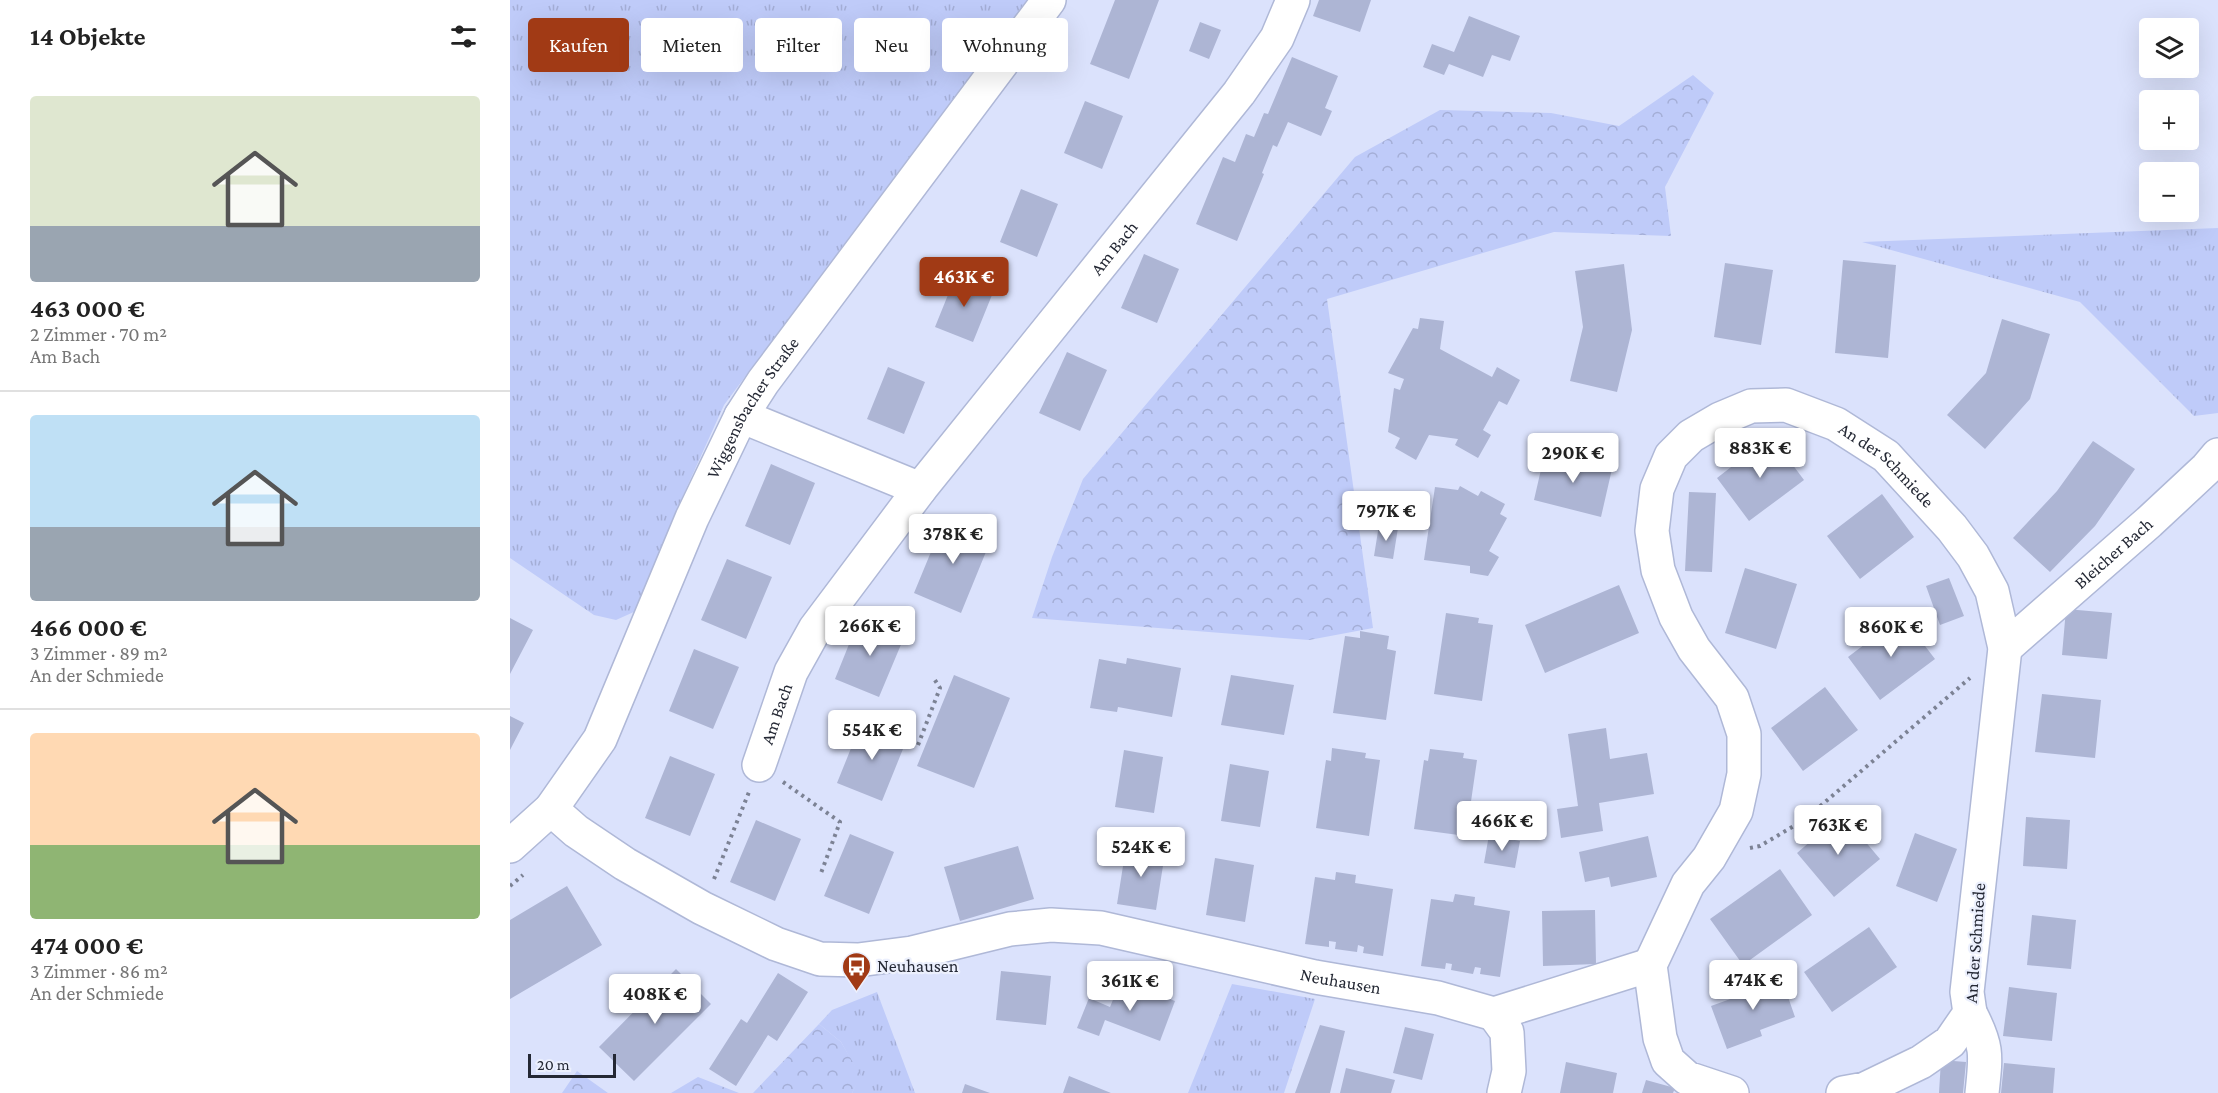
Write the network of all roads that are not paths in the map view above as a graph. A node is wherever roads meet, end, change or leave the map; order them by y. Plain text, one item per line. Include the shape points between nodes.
1 (1049, 0) edge
2 (1293, 0) edge
3 (741, 416) junction
4 (2218, 455) edge
5 (920, 489) junction
6 (2005, 648) junction
7 (759, 765) road end
8 (551, 809) junction
9 (510, 846) edge
10 (1650, 965) junction
11 (1970, 1013) junction
12 (1494, 1014) junction
13 (1504, 1093) edge
14 (1732, 1093) edge
15 (1843, 1093) edge
16 (1982, 1093) edge

1 - 3 street, Wiggensbacher Straße
2 - 5 street, Am Bach via 1277,38 1239,93
3 - 5 street
3 - 8 street, Wiggensbacher Straße via 692,518 600,739
4 - 6 street, Bleicher Bach via 2149,522
5 - 7 street, Am Bach via 815,629 791,672
6 - 10 street, An der Schmiede via 1992,591 1973,556 1886,456 1836,424 1786,405 1751,405 1691,436 1671,456 1658,489 1652,531 1658,570 1676,617 1731,698 1744,734 1744,774 1736,811 1709,858 1688,884
6 - 11 street, An der Schmiede via 1967,992
8 - 9 street, Wiggensbacher Straße
8 - 12 street, Neuhausen via 625,864 702,908 776,944 820,959 858,960 912,953 1010,929 1051,925 1101,928 1315,977 1438,998
10 - 12 street
10 - 14 street via 1659,1038 1668,1061 1687,1078
11 - 15 street, An der Schmiede via 1950,1042 1922,1062 1865,1089
11 - 16 street, An der Schmiede via 1986,1054
12 - 13 street via 1507,1032 1509,1071

